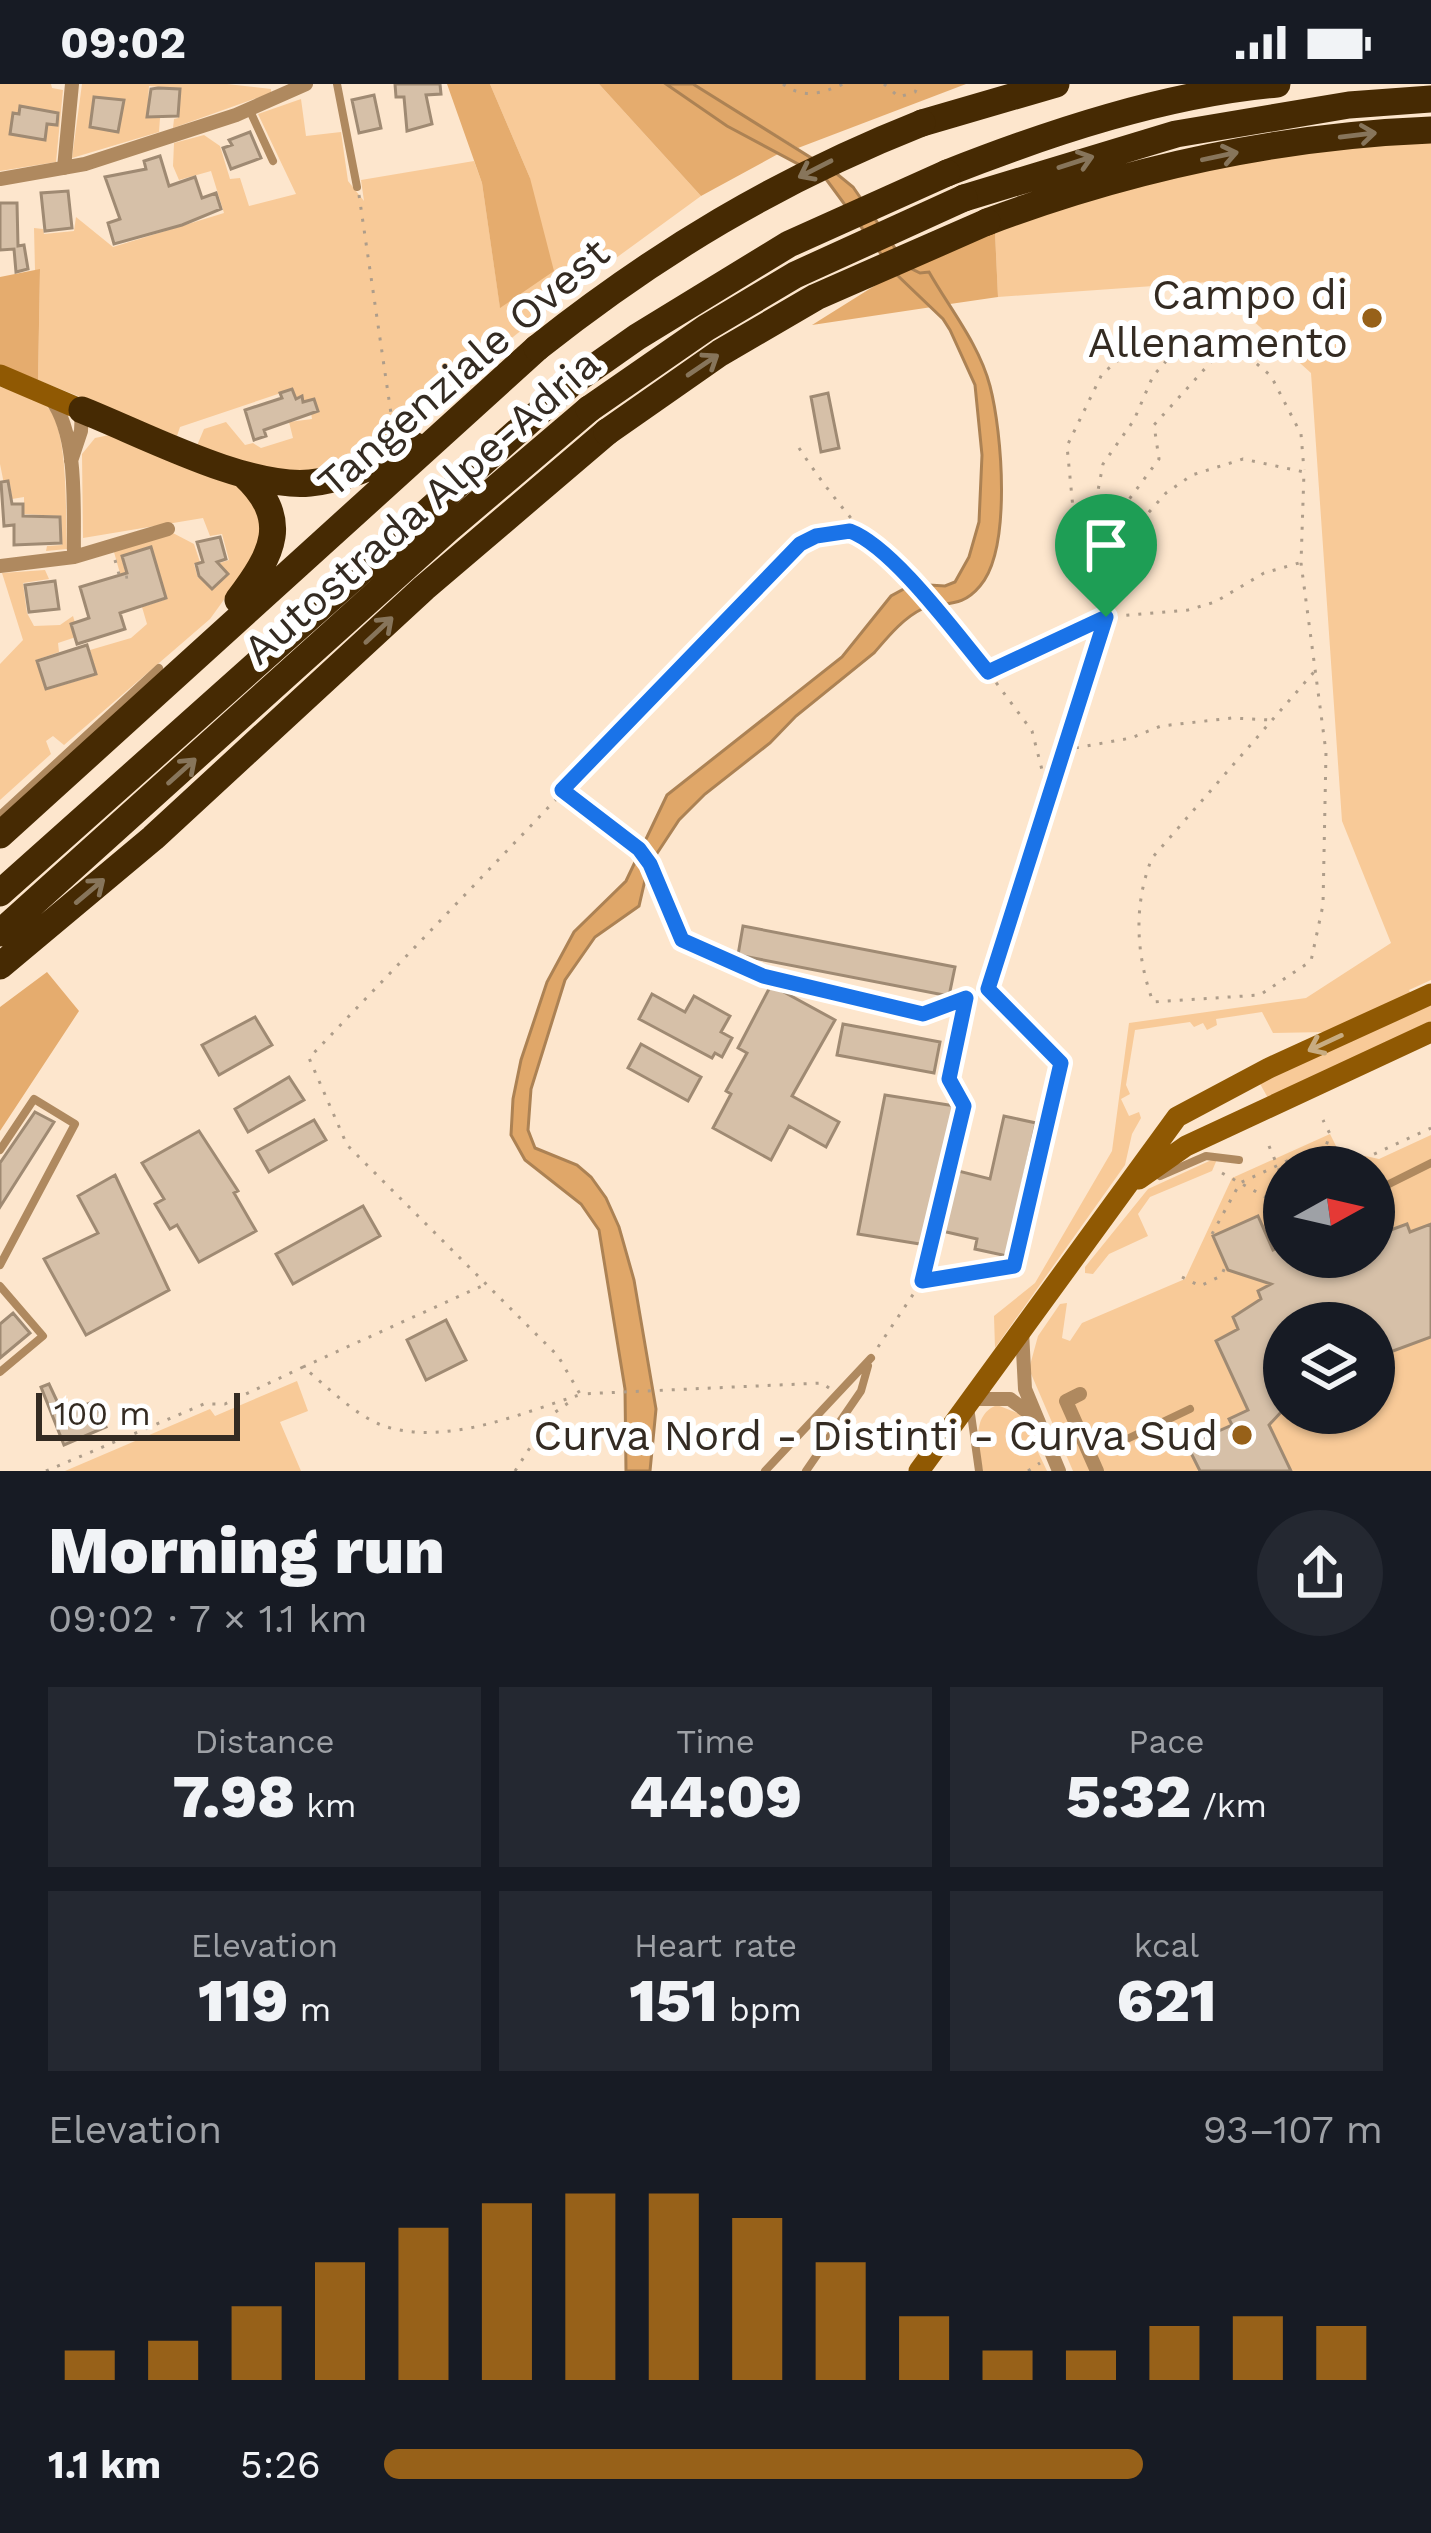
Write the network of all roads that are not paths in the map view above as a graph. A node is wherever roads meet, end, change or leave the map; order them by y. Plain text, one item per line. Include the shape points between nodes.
1 (73, 84) edge
2 (338, 84) edge
3 (1056, 84) edge
4 (1277, 84) edge
5 (304, 85) edge
6 (1431, 99) edge
7 (249, 110) junction
8 (1431, 130) edge
9 (273, 161) dead end
10 (64, 168) junction
11 (0, 179) edge
12 (357, 187) road end
13 (0, 375) edge
14 (73, 417) junction
15 (118, 424) junction
16 (451, 428) junction
17 (78, 443) junction
18 (71, 461) junction
19 (243, 474) junction
20 (167, 529) dead end
21 (74, 557) junction
22 (0, 566) edge
23 (207, 645) junction
24 (159, 668) dead end
25 (0, 814) edge
26 (0, 835) edge
27 (0, 893) edge
28 (0, 933) edge
29 (0, 966) edge
30 (1431, 994) edge
31 (1431, 1032) edge
32 (1248, 1078) junction
33 (1206, 1099) junction
34 (1264, 1110) junction
35 (1222, 1129) junction
36 (0, 1150) edge
37 (1239, 1160) dead end
38 (1431, 1163) edge
39 (1395, 1181) edge
40 (1125, 1191) junction
41 (0, 1265) edge
42 (0, 1286) edge
43 (1022, 1331) junction
44 (0, 1372) edge
45 (1080, 1394) dead end
46 (971, 1401) junction
47 (1190, 1409) dead end
48 (1034, 1417) junction
49 (1106, 1449) dead end
50 (1063, 1469) edge
51 (765, 1471) edge
52 (806, 1471) edge
53 (919, 1471) edge
54 (979, 1471) edge
55 (1097, 1471) edge

1 - 10 street
2 - 12 lane
3 -> 16 highway, Tangenziale Ovest, bridge via 922,123 751,201 658,256 537,348
4 - 27 highway, Autostrada Alpe-Adria, bridge via 1069,130 947,173 789,244 637,337 573,382
5 - 7 street
28 -> 6 highway, Autostrada Alpe-Adria, bridge via 589,409 795,275 964,198 1176,134
7 - 9 lane
7 - 10 street
29 -> 8 highway, bridge via 607,432 720,353 816,297 987,222 1228,154
10 - 11 street
13 - 14 street via 48,394
14 - 15 highway
14 - 17 street
14 - 18 street
15 - 17 street
15 - 19 highway
16 - 19 highway via 360,471 313,483
16 - 23 highway, Tangenziale Ovest
17 - 18 street
18 - 21 street
19 - 23 highway via 268,503 272,540 260,571
20 - 21 street
21 - 22 street
23 - 26 highway, Tangenziale Ovest
24 - 25 lane
30 -> 32 street
31 - 34 street
32 - 33 street
32 - 34 street
33 - 35 street
33 - 40 street via 1164,1129
34 - 35 street
35 - 40 street via 1160,1161
36 - 41 lane via 34,1099 75,1124
37 - 40 lane via 1206,1156
38 - 39 lane
40 - 43 street
42 - 44 lane via 43,1336
43 - 46 street
43 - 48 street
45 - 55 street via 1066,1401
46 - 48 street via 1010,1399
46 - 53 street
46 - 54 lane
47 - 49 lane
48 - 50 street
51 - 52 lane via 871,1358 861,1391

